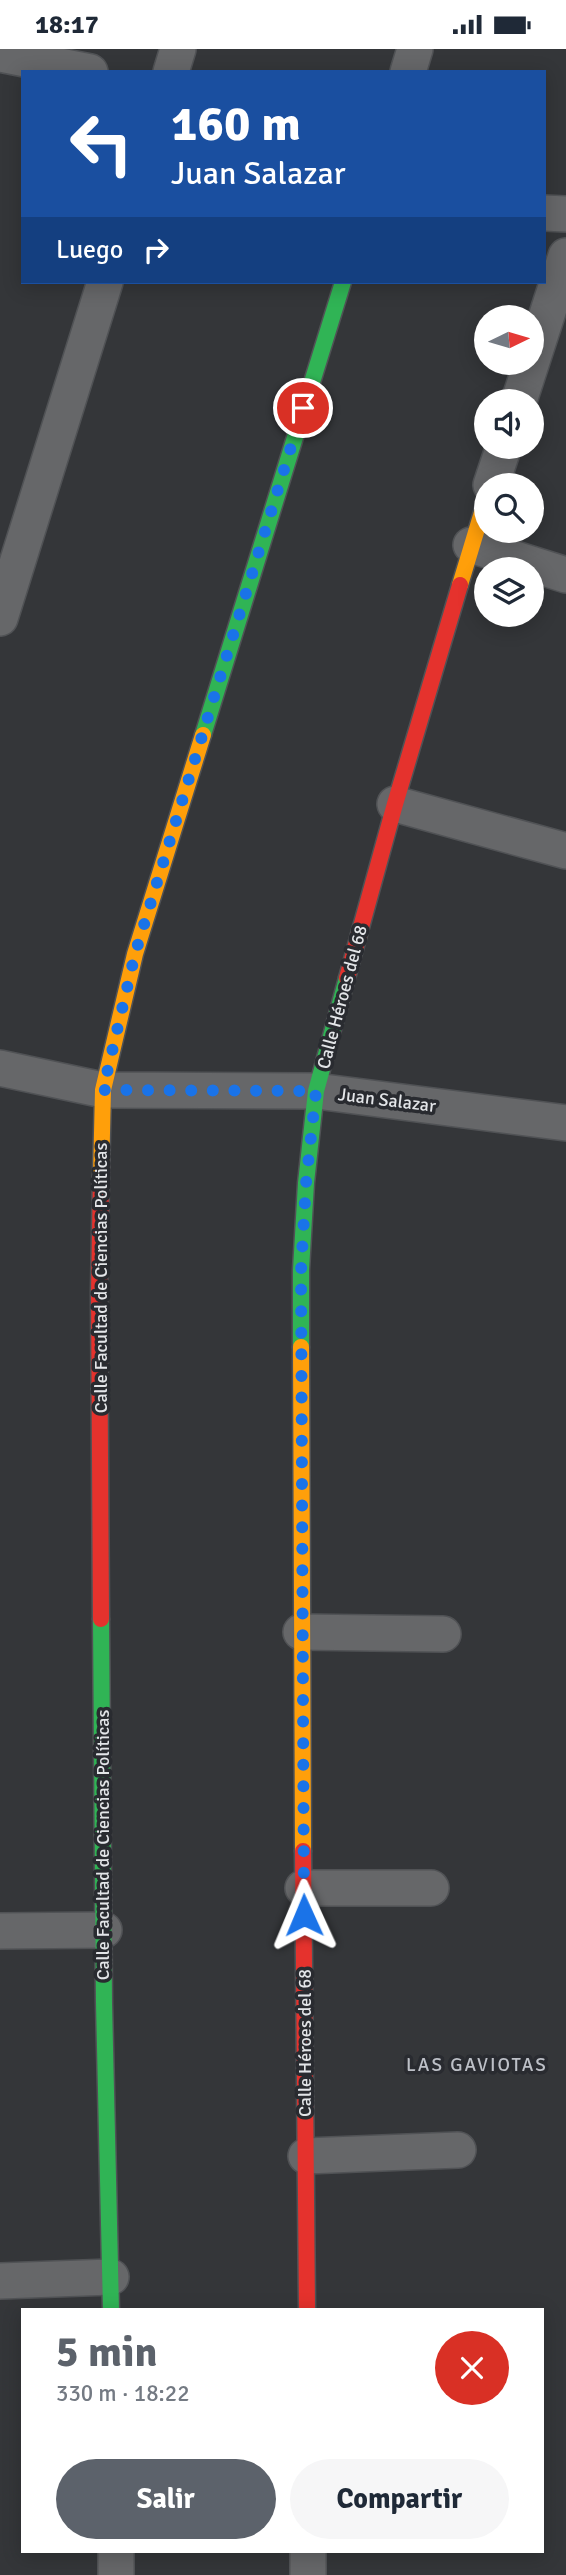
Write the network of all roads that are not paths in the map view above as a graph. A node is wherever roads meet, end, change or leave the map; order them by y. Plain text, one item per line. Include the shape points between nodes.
1 (178, 49) edge
2 (0, 54) edge
3 (80, 70) edge
4 (172, 70) edge
5 (546, 213) edge
6 (566, 214) edge
7 (566, 256) edge
8 (104, 284) edge
9 (342, 284) edge
10 (560, 298) edge
11 (524, 389) edge
12 (474, 536) edge
13 (471, 545) junction
14 (566, 575) edge
15 (0, 618) edge
16 (395, 804) junction
17 (566, 851) edge
18 (0, 1068) edge
19 (103, 1090) junction
20 (316, 1091) junction
21 (566, 1123) edge
22 (301, 1632) junction
23 (443, 1634) dead end
24 (303, 1888) junction
25 (431, 1888) dead end
26 (104, 1930) junction
27 (0, 1931) edge
28 (458, 2150) dead end
29 (306, 2156) junction
30 (1, 2276) edge
31 (111, 2294) edge
32 (307, 2308) edge
33 (116, 2553) edge
34 (307, 2553) edge
35 (116, 2575) edge
36 (307, 2575) edge

1 - 4 street
2 - 3 street
5 - 6 street
7 - 10 street
8 - 15 street
9 - 19 street, Calle Facultad de Ciencias Políticas via 135,954
10 - 11 street
12 - 13 street, Calle Héroes del 68
13 - 14 street
13 - 16 street, Calle Héroes del 68
16 - 17 street
16 - 20 street, Calle Héroes del 68
18 - 19 street, Juan Salazar
19 - 20 street, Juan Salazar
19 - 26 street, Calle Facultad de Ciencias Políticas via 99,1293
20 - 21 street, Juan Salazar
20 - 22 street, Calle Héroes del 68 via 301,1271
22 - 23 street
22 - 24 street, Calle Héroes del 68
24 - 25 street
24 - 29 street, Calle Héroes del 68
26 - 27 street
26 - 31 street, Calle Facultad de Ciencias Políticas
28 - 29 street
29 - 32 street, Calle Héroes del 68
30 - 31 street
33 - 35 street
34 - 36 street

